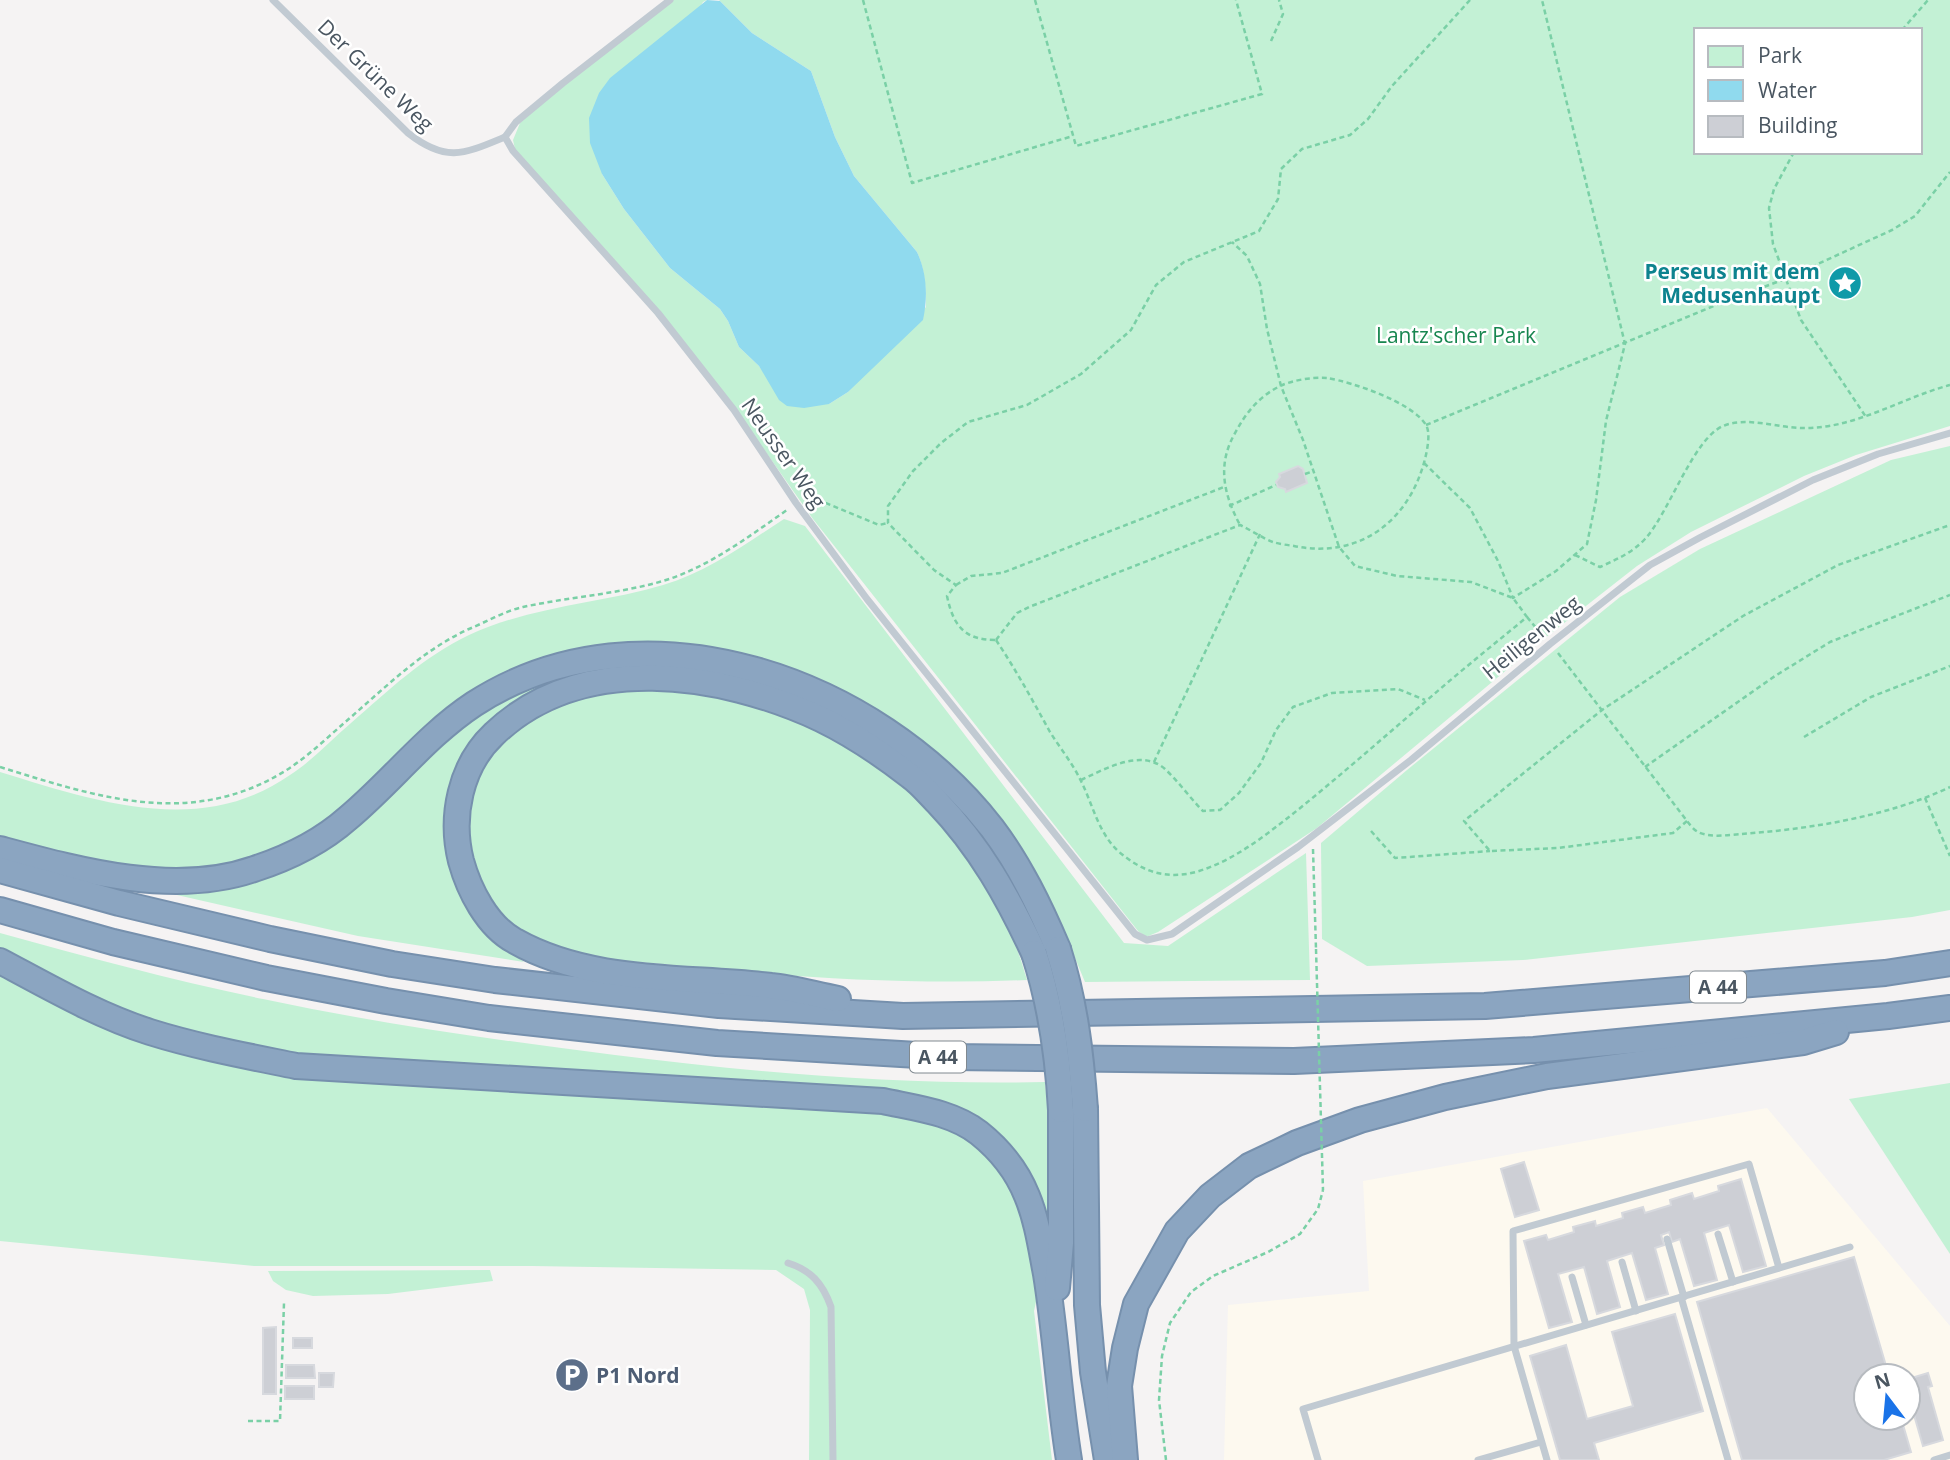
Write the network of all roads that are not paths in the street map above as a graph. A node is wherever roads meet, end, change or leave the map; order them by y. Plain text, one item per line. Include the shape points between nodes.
1 (273, 0) edge
2 (670, 0) edge
3 (505, 137) junction
4 (1950, 433) edge
5 (1411, 760) junction
6 (1417, 767) dead end
7 (0, 849) edge
8 (0, 870) edge
9 (0, 909) edge
10 (1172, 934) joint
11 (1046, 951) junction
12 (0, 961) edge
13 (1950, 963) edge
14 (1950, 1008) edge
15 (903, 1016) junction
16 (1888, 1016) junction
17 (1073, 1110) junction
18 (1718, 1234) dead end
19 (1667, 1239) dead end
20 (1850, 1247) dead end
21 (1622, 1262) dead end
22 (788, 1264) dead end
23 (1779, 1268) junction
24 (1572, 1278) dead end
25 (1733, 1282) junction
26 (1682, 1297) junction
27 (1636, 1311) junction
28 (1054, 1323) junction
29 (1586, 1325) junction
30 (1514, 1346) junction
31 (1541, 1442) junction
32 (1950, 1455) edge
33 (1938, 1459) edge
34 (834, 1460) edge
35 (1069, 1460) edge
36 (1107, 1460) edge
37 (1125, 1460) edge
38 (1318, 1460) edge
39 (1478, 1460) edge
40 (1547, 1460) edge
41 (1728, 1460) edge

1 - 3 lane, Der Grüne Weg via 424,145 442,152 465,152
2 - 3 lane via 516,122
3 - 10 lane, Neusser Weg via 734,410 867,599 1135,934 1147,940
4 - 5 lane, Heiligenweg via 1812,480 1650,565
5 - 6 lane
5 - 10 lane, Heiligenweg
7 - 11 highway via 117,876 170,880 251,870 310,845 347,820 445,726 508,685 580,661 671,654 775,675 839,701 886,729 926,761 992,828 1038,902
8 - 15 highway, A 44 via 119,903 392,964 719,1005
9 - 16 highway, A 44 via 113,942 266,978 489,1018 717,1043 951,1057 1294,1061 1521,1051
11 - 15 highway via 983,857 913,778 823,720 774,699 690,680 608,681 535,702 483,744 457,801 457,845 467,883 487,915 511,939 545,957 575,965 773,986
11 - 17 highway, bridge via 1069,982 1079,1037
12 - 28 highway via 74,1002 149,1032 296,1066 883,1101 939,1113 987,1140 1007,1159 1027,1195
13 - 15 highway, A 44 via 1485,1006
14 - 16 highway, A 44
16 - 37 highway via 1803,1042 1547,1076 1445,1097 1360,1120 1250,1166 1210,1196 1177,1231 1136,1304 1119,1387
17 - 28 highway
17 - 36 highway via 1093,1372
18 - 25 lane
19 - 26 lane
20 - 23 lane
21 - 27 lane
22 - 34 lane via 818,1282 831,1307
23 - 25 lane
23 - 30 lane via 1749,1164 1513,1231
24 - 29 lane
25 - 26 lane
26 - 27 lane
26 - 41 lane
27 - 29 lane
28 - 35 highway
29 - 30 lane
30 - 31 lane
30 - 38 lane via 1303,1409
31 - 39 lane
31 - 40 lane
32 - 33 lane

